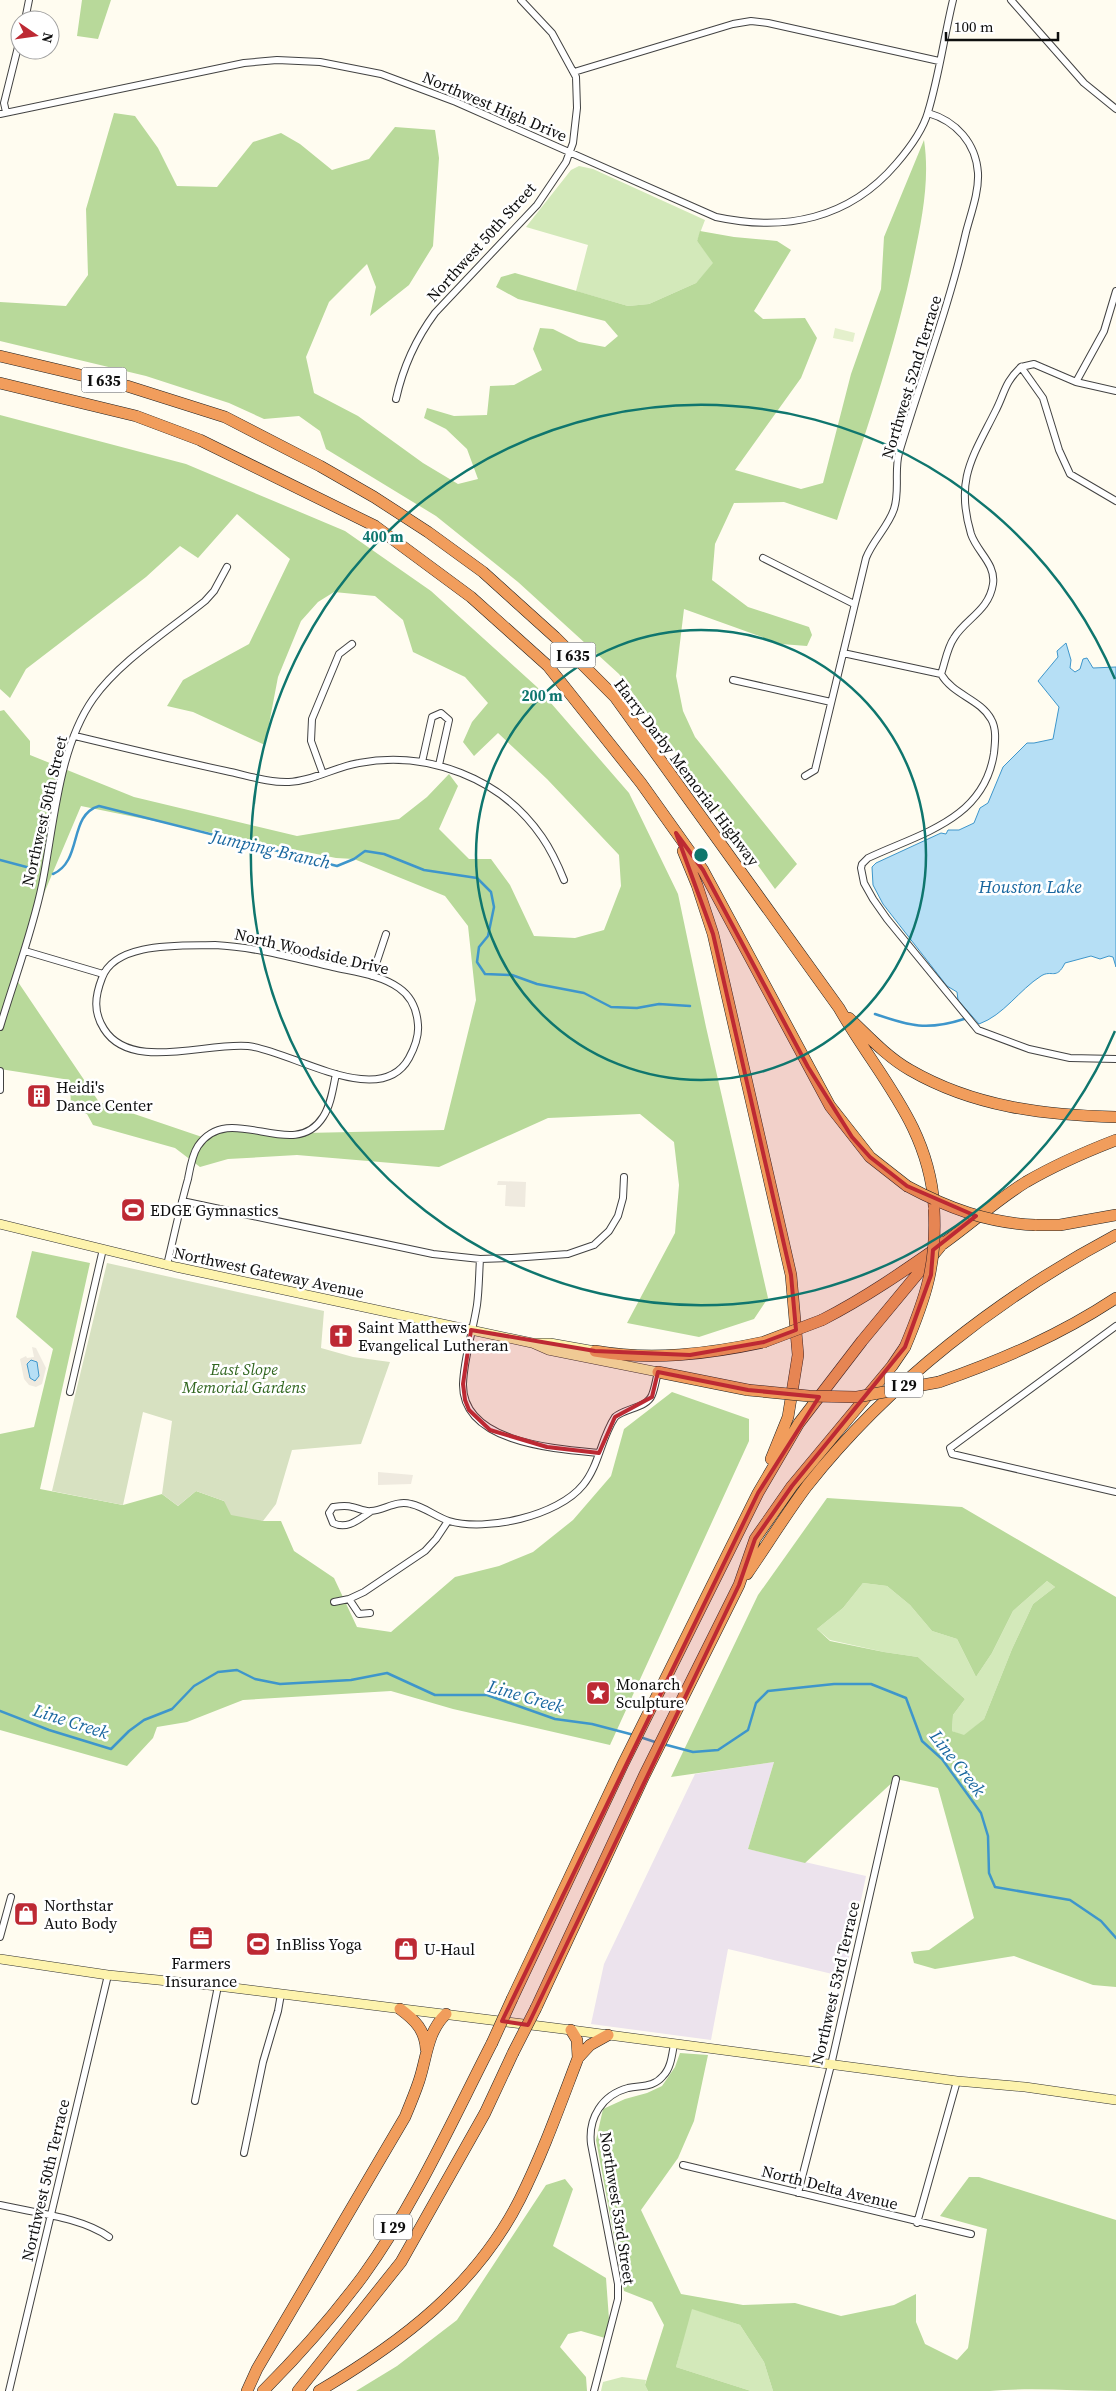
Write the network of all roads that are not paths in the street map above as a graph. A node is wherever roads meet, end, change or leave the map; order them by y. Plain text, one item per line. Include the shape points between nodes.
1 (522, 0) edge
2 (953, 0) edge
3 (1011, 0) edge
4 (15, 60) edge
5 (939, 61) junction
6 (574, 72) junction
7 (1116, 109) edge
8 (3, 113) edge
9 (928, 113) junction
10 (570, 152) junction
11 (1116, 292) edge
12 (0, 356) edge
13 (1021, 367) junction
14 (1076, 382) junction
15 (0, 383) edge
16 (1116, 391) edge
17 (396, 399) dead end
18 (1116, 501) edge
19 (764, 558) dead end
20 (227, 567) dead end
21 (854, 604) junction
22 (352, 644) dead end
23 (843, 653) junction
24 (941, 674) junction
25 (733, 680) dead end
26 (832, 702) junction
27 (75, 736) junction
28 (422, 762) junction
29 (439, 765) junction
30 (322, 774) junction
31 (805, 776) dead end
32 (676, 833) junction
33 (564, 880) dead end
34 (386, 934) dead end
35 (25, 951) junction
36 (103, 974) junction
37 (372, 976) junction
38 (839, 1008) junction
39 (0, 1027) edge
40 (1116, 1059) edge
41 (0, 1071) edge
42 (336, 1074) junction
43 (0, 1090) edge
44 (1116, 1117) edge
45 (1116, 1140) edge
46 (624, 1177) dead end
47 (182, 1201) junction
48 (1116, 1215) edge
49 (0, 1224) edge
50 (1116, 1235) edge
51 (944, 1242) junction
52 (102, 1249) junction
53 (480, 1259) junction
54 (167, 1265) junction
55 (1116, 1298) edge
56 (1116, 1326) edge
57 (471, 1330) junction
58 (532, 1343) junction
59 (595, 1351) joint
60 (658, 1372) junction
61 (70, 1392) dead end
62 (599, 1453) junction
63 (1116, 1492) edge
64 (758, 1493) junction
65 (370, 1512) junction
66 (448, 1521) junction
67 (739, 1585) junction
68 (349, 1599) junction
69 (334, 1602) dead end
70 (370, 1613) dead end
71 (896, 1779) dead end
72 (11, 1897) dead end
73 (0, 1937) edge
74 (0, 1959) edge
75 (108, 1975) junction
76 (218, 1986) junction
77 (280, 1994) junction
78 (400, 2009) junction
79 (446, 2014) junction
80 (571, 2030) junction
81 (608, 2035) junction
82 (674, 2044) junction
83 (426, 2050) junction
84 (578, 2058) junction
85 (830, 2065) junction
86 (957, 2081) junction
87 (1116, 2100) edge
88 (196, 2101) dead end
89 (244, 2153) dead end
90 (683, 2165) dead end
91 (798, 2193) junction
92 (0, 2205) edge
93 (50, 2216) junction
94 (917, 2223) junction
95 (971, 2234) dead end
96 (109, 2237) dead end
97 (9, 2391) edge
98 (247, 2391) edge
99 (263, 2391) edge
100 (298, 2391) edge
101 (319, 2391) edge
102 (594, 2391) edge

1 - 6 street via 552,33
2 - 5 street, Northwest High Drive
3 - 7 street via 1084,83
4 - 8 street
5 - 6 street via 751,21
5 - 9 street, Northwest High Drive
6 - 10 street, Northwest 50th Street via 577,108
8 - 10 street, Northwest High Drive via 244,63 277,60 312,62 351,67 410,84
9 - 10 street, Northwest High Drive via 903,156 878,182 831,212 795,222 754,224 716,217
9 - 21 street, Northwest 52nd Terrace via 956,127 968,141 977,162 976,189 955,281 897,460 894,508 870,547
10 - 17 street, Northwest 50th Street via 537,205 424,328 406,361
11 - 14 street via 1104,331
12 - 38 highway, Harry Darby Memorial Highway / I 635 via 127,386 225,417 374,498 483,572 615,697
13 - 14 street via 1034,364
13 - 18 street via 1043,398 1070,474
13 - 24 street via 1008,381 971,458 965,480 965,511 981,555 993,570 993,584 989,598 954,638
14 - 16 street
15 - 32 highway, I 635 via 92,404 155,423 229,453 375,526 471,597 548,666 635,775
19 - 21 street
20 - 27 street, Northwest 50th Street via 205,601 108,680 89,706
21 - 23 street, Northwest 52nd Terrace
22 - 30 street via 339,654 312,719 311,742
23 - 24 street
23 - 26 street, Northwest 52nd Terrace
24 - 40 street via 946,682 985,709 993,722 995,742 991,771 976,798 957,817 868,858 862,864 864,883 886,919 978,1030 1029,1049 1070,1058
25 - 26 street
26 - 31 street, Northwest 52nd Terrace via 815,770
27 - 30 street via 278,781 290,782
27 - 35 street, Northwest 50th Street
28 - 29 street
28 - 29 street via 432,717 441,713 449,720
28 - 30 street via 372,761
29 - 33 street via 480,781 515,806 542,836
32 - 48 highway, bridge via 703,870 830,1106 870,1157 906,1186 979,1217 1035,1225
32 - 64 highway via 712,934 790,1275 798,1355 788,1417
34 - 37 street
35 - 36 street
35 - 39 street, Northwest 50th Street
36 - 37 street, North Woodside Drive via 127,953 215,945 249,948
36 - 42 street via 96,994 96,1010 107,1034 125,1048 151,1053 246,1046 272,1051
37 - 42 street, North Woodside Drive via 392,982 412,1002 418,1014 416,1045 405,1066 394,1074 365,1080
38 - 44 highway via 908,1070 941,1086 981,1101 1026,1111
38 - 67 highway, bridge via 915,1130 932,1180 935,1229 931,1276 905,1347 792,1486 755,1539
41 - 43 street
42 - 47 street via 322,1118 305,1133 292,1135 239,1126 216,1130 198,1146
45 - 51 highway, I 29 via 1082,1153 1026,1182
46 - 53 street via 618,1216 594,1245 568,1254
47 - 53 street via 418,1251
47 - 54 street
49 - 52 main road, Northwest Gateway Avenue
50 - 67 highway, I 29 via 1002,1304 946,1345 864,1422 808,1486
51 - 59 highway, bridge via 882,1286 822,1320 764,1342 690,1356
51 - 64 highway, I 29 via 800,1422
52 - 54 main road, Northwest Gateway Avenue
52 - 61 street
53 - 57 street
54 - 57 main road, Northwest Gateway Avenue
55 - 60 highway, bridge via 1052,1337 1010,1356 939,1382 857,1396 809,1396 748,1390
56 - 63 street via 950,1448 952,1454
57 - 58 main road, Northwest Gateway Avenue
57 - 62 street via 463,1384 469,1410 481,1424 490,1430 546,1447
58 - 59 main road, Northwest Gateway Avenue
58 - 60 main road, Northwest Gateway Avenue via 548,1350
60 - 62 street via 652,1397 615,1417
62 - 66 street via 584,1484 564,1502 498,1524 478,1526
64 - 99 highway, I 29, bridge via 623,1764 492,2043 419,2186 363,2276
65 - 65 street via 346,1506 333,1507 329,1513 333,1523 345,1526
65 - 66 street via 392,1504 410,1503
66 - 68 street via 425,1551
67 - 100 highway, I 29, bridge via 644,1776 485,2113 402,2262
68 - 69 street
68 - 70 street via 359,1614
71 - 85 street, Northwest 53rd Terrace
72 - 73 street
74 - 75 main road
75 - 76 main road
75 - 93 street, Northwest 50th Terrace
76 - 77 main road
76 - 88 street
77 - 78 main road
77 - 89 street
78 - 79 main road
78 - 83 highway via 420,2027
79 - 80 main road
79 - 83 highway via 437,2023
80 - 81 main road
80 - 84 highway via 578,2040
81 - 82 main road
81 - 84 highway via 590,2045
82 - 85 main road
82 - 102 street, Northwest 53rd Street via 669,2068 663,2077 649,2086 615,2093 601,2105 593,2120 591,2144 618,2284 618,2299
83 - 98 highway via 405,2117
84 - 101 highway via 520,2200 477,2264 443,2303 416,2327
85 - 86 main road
85 - 91 street, Northwest 53rd Terrace
86 - 87 main road
86 - 94 street
90 - 91 street, North Delta Avenue
91 - 94 street, North Delta Avenue
92 - 93 street
93 - 96 street via 99,2230
93 - 97 street, Northwest 50th Terrace
94 - 95 street, North Delta Avenue

